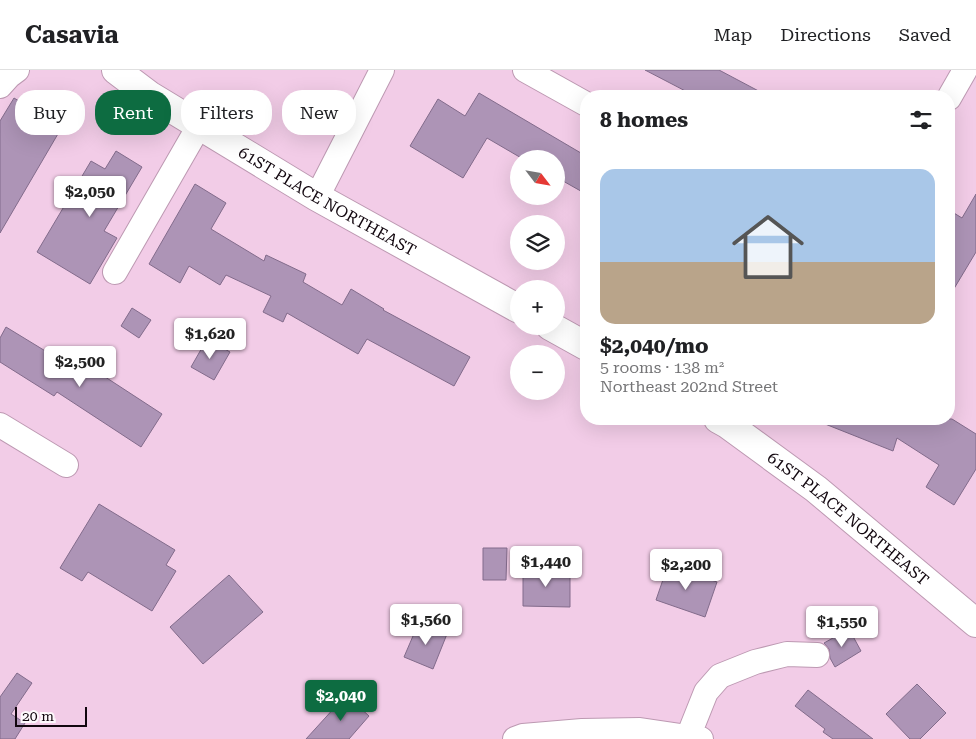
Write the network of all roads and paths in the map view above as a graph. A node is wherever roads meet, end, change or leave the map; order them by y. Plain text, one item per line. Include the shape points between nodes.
1 (17, 70) edge
2 (116, 70) edge
3 (382, 70) edge
4 (525, 70) edge
5 (965, 70) edge
6 (0, 86) edge
7 (954, 90) edge
8 (580, 101) edge
9 (181, 115) edge
10 (194, 135) edge
11 (214, 135) edge
12 (317, 197) junction
13 (115, 272) dead end
14 (510, 304) edge
15 (565, 334) edge
16 (580, 343) edge
17 (0, 425) edge
18 (728, 425) edge
19 (66, 465) dead end
20 (976, 623) edge
21 (817, 655) dead end
22 (519, 738) edge
23 (695, 738) edge

1 - 6 street
2 - 9 main road, 61ST PLACE NORTHEAST
3 - 12 street
4 - 8 street
5 - 7 street
10 - 13 street
11 - 12 main road, 61ST PLACE NORTHEAST
12 - 14 main road, 61ST PLACE NORTHEAST
15 - 16 main road
17 - 19 street
18 - 20 main road, 61ST PLACE NORTHEAST via 816,489
21 - 23 street via 787,654 720,676 706,692
22 - 23 street via 582,731 640,730

